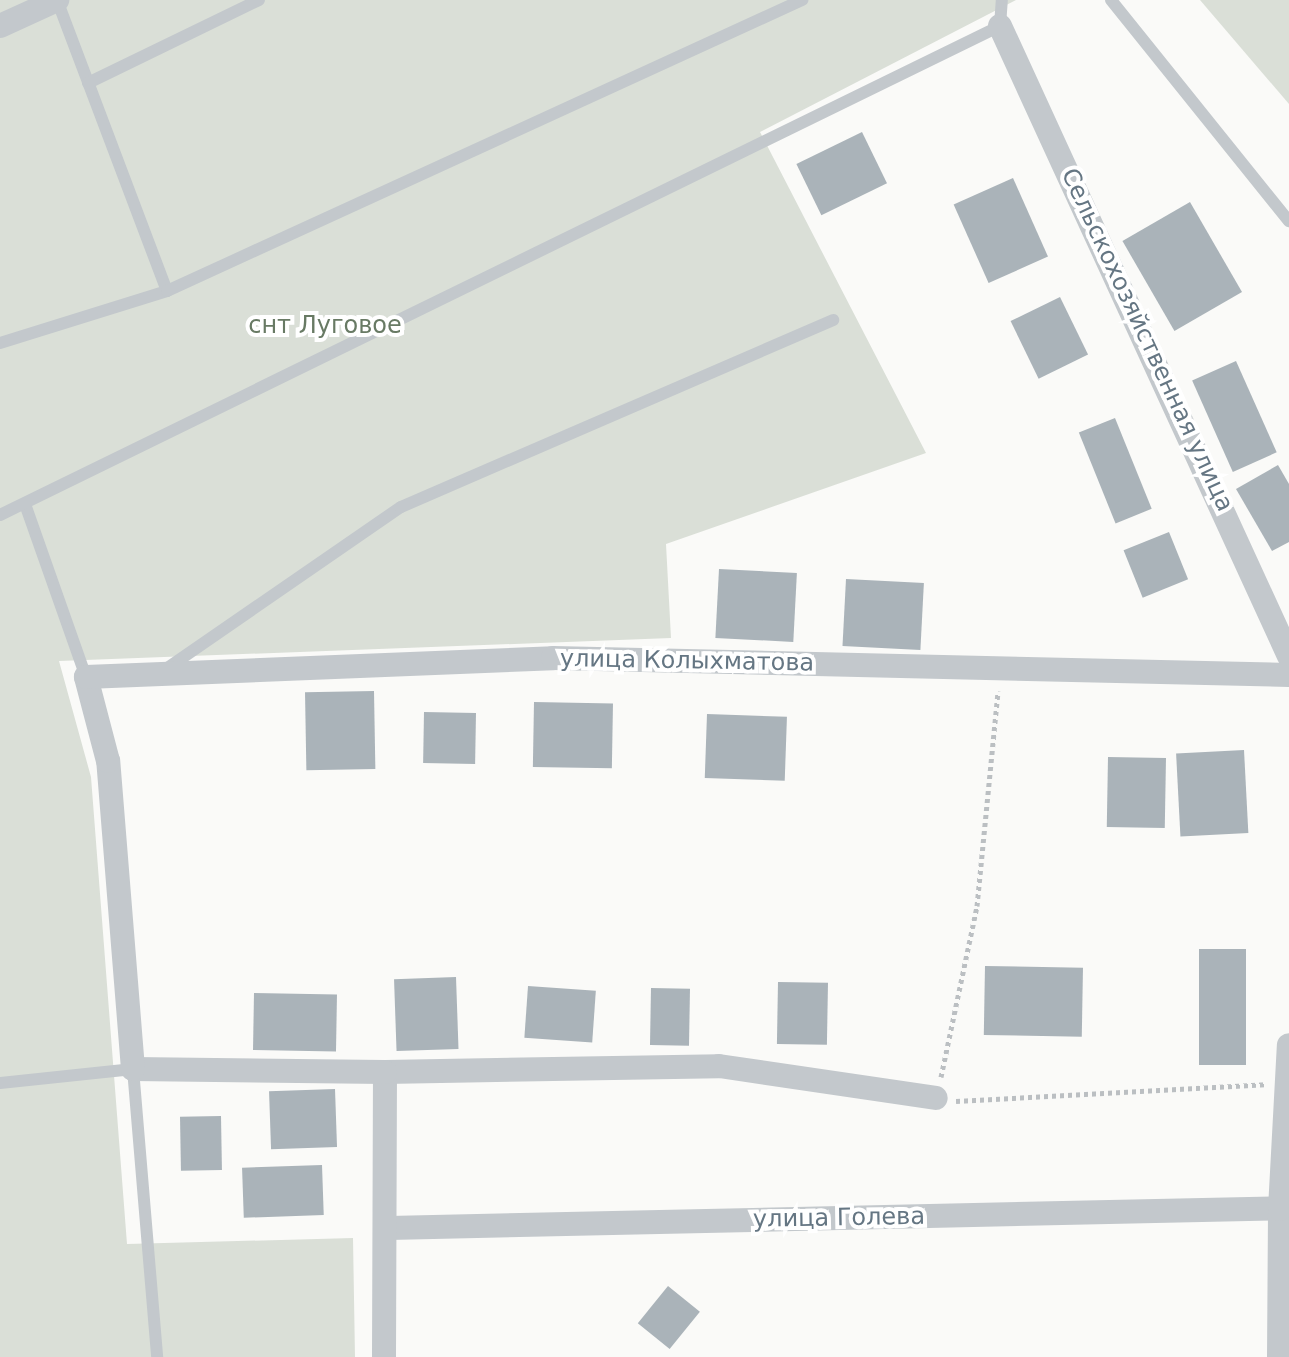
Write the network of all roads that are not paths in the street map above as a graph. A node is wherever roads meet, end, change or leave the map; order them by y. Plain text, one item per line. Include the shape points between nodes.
1 (57, 0) edge
2 (259, 0) edge
3 (802, 0) edge
4 (1002, 0) edge
5 (1111, 0) edge
6 (0, 26) edge
7 (1000, 26) junction
8 (88, 83) junction
9 (1289, 221) edge
10 (167, 291) junction
11 (833, 320) dead end
12 (0, 343) edge
13 (25, 504) junction
14 (0, 515) edge
15 (1289, 656) edge
16 (158, 674) junction
17 (1289, 675) edge
18 (86, 677) junction
19 (1289, 1045) edge
20 (133, 1069) junction
21 (385, 1072) junction
22 (0, 1083) edge
23 (936, 1098) road end
24 (1284, 1208) edge
25 (389, 1228) junction
26 (157, 1357) edge
27 (384, 1357) edge
28 (1279, 1357) edge

1 - 6 street
1 - 8 lane
2 - 8 lane
3 - 10 lane
4 - 7 lane
5 - 9 lane
7 - 13 lane
7 - 15 street, Сельскохозяйственная улица
8 - 10 lane
10 - 12 lane
11 - 16 lane via 401,507
13 - 14 lane
13 - 18 lane
16 - 17 street, улица Колыхматова via 553,658
16 - 18 street, улица Колыхматова
18 - 20 street via 108,761
19 - 24 street
20 - 21 street
20 - 22 lane
20 - 26 lane
21 - 23 street via 719,1066
21 - 25 street
24 - 25 street, улица Голева
24 - 28 street
25 - 27 street

